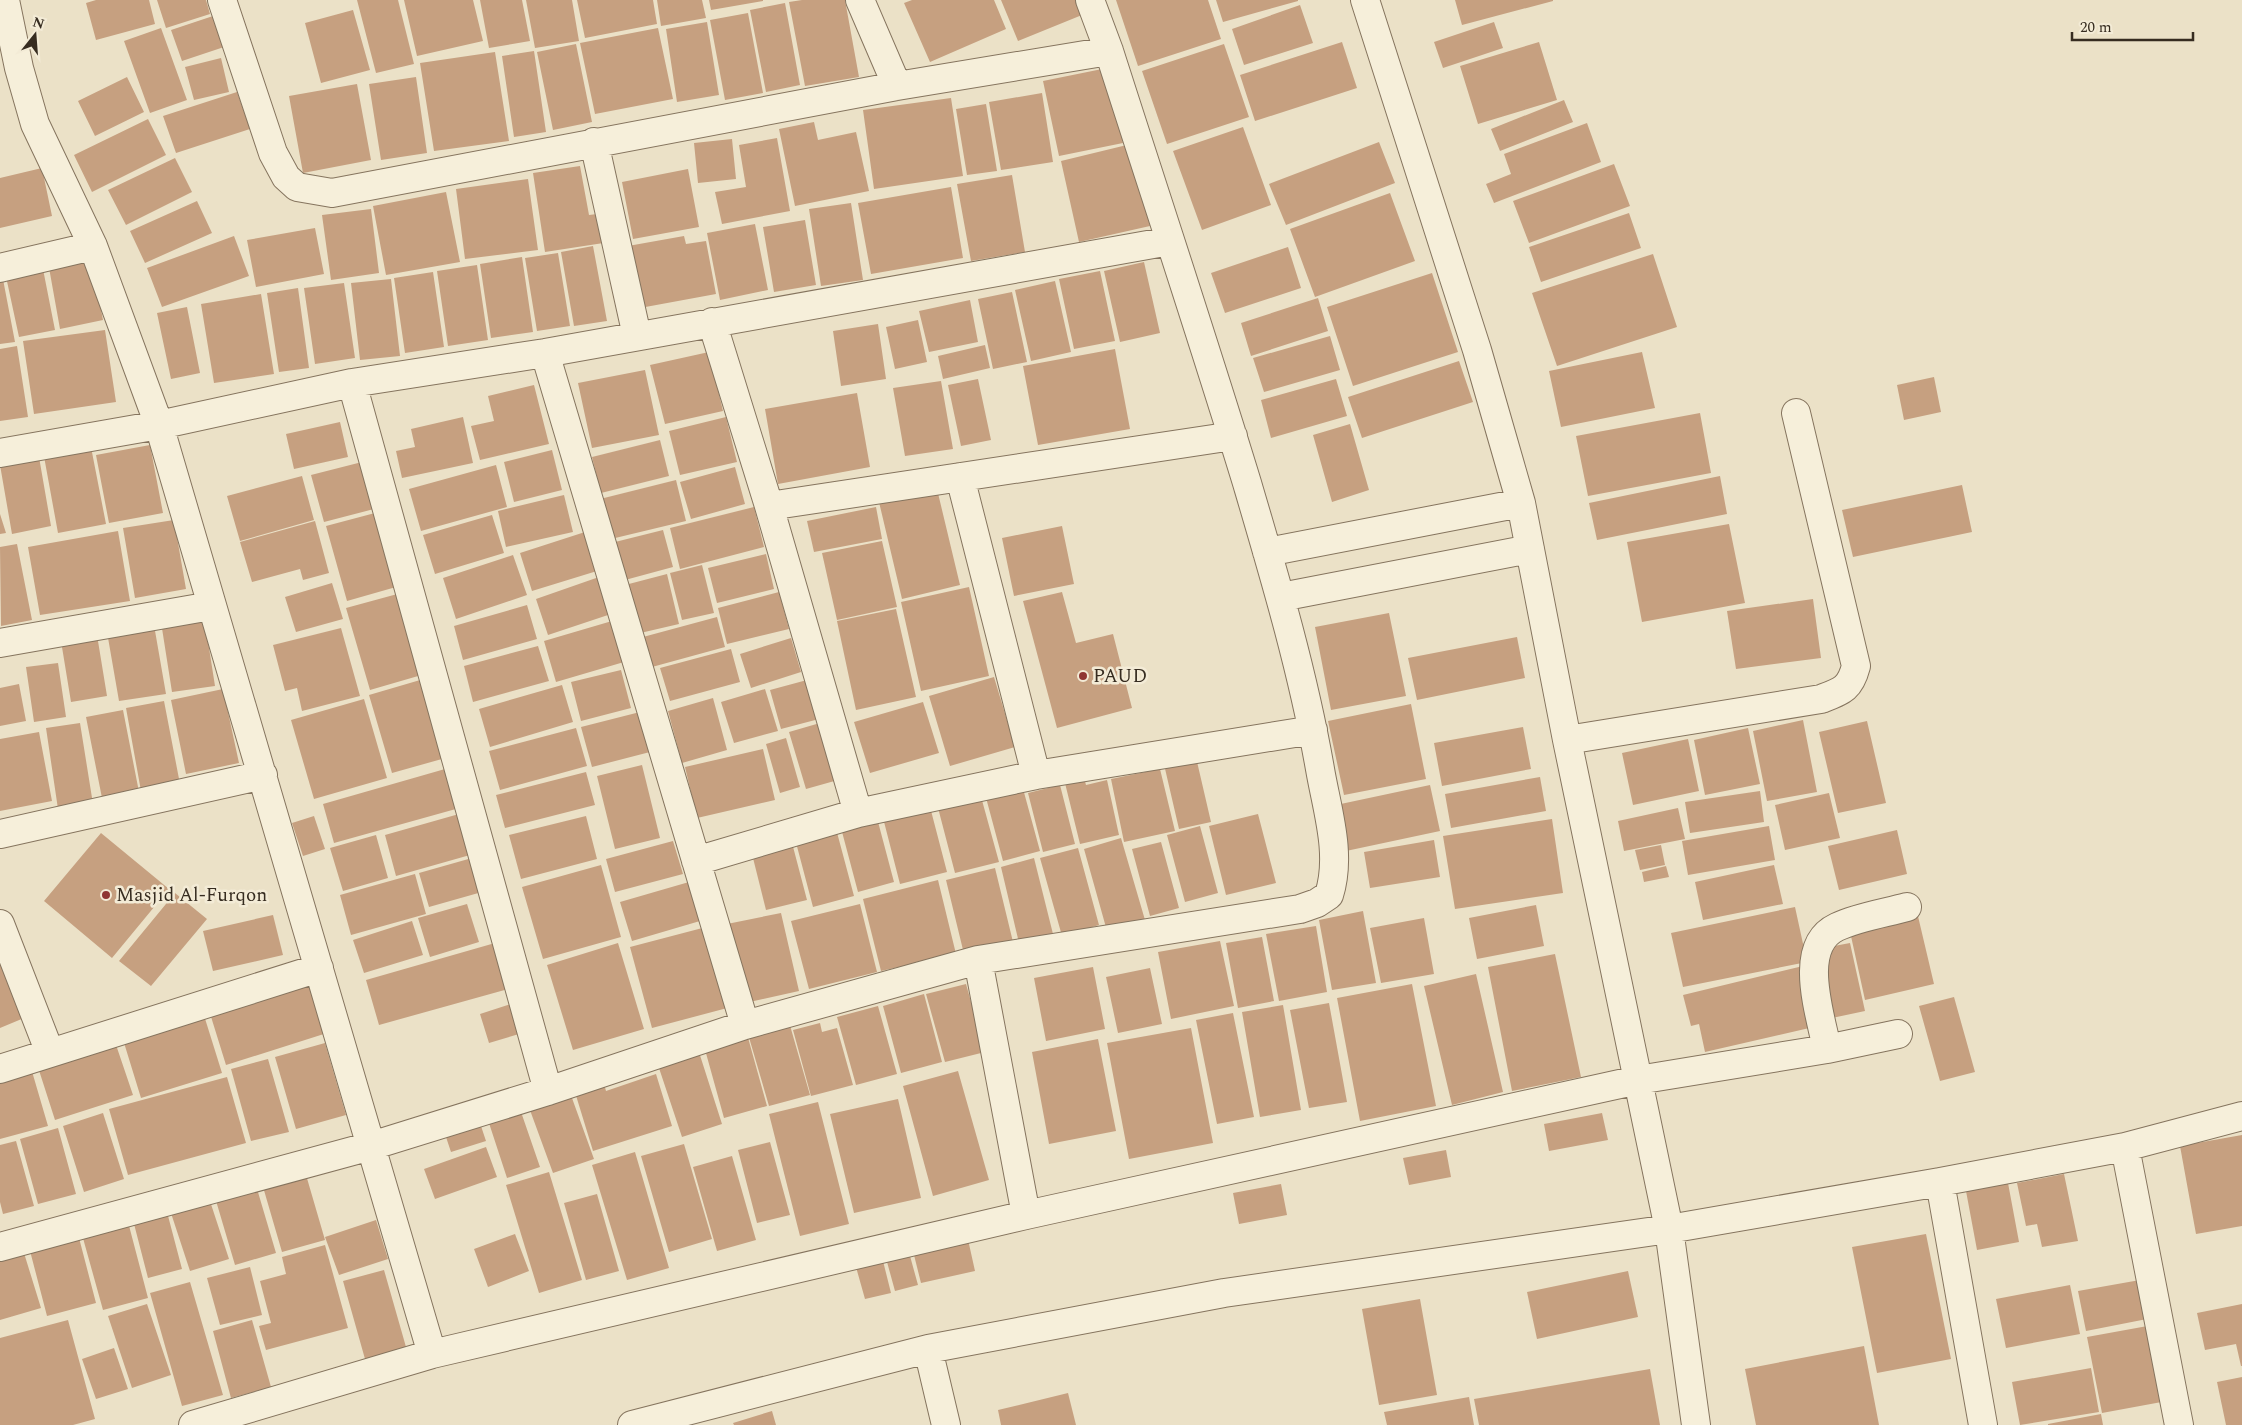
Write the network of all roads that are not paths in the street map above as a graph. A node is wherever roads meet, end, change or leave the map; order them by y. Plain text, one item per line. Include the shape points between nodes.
1 (5, 0) edge
2 (860, 0) edge
3 (1090, 0) edge
4 (1365, 0) edge
5 (230, 1) edge
6 (1109, 51) junction
7 (9, 69) edge
8 (897, 86) junction
9 (594, 142) junction
10 (1170, 241) junction
11 (92, 246) junction
12 (0, 268) edge
13 (712, 322) junction
14 (637, 336) junction
15 (545, 353) junction
16 (352, 383) junction
17 (1796, 413) dead end
18 (159, 425) junction
19 (1232, 436) junction
20 (0, 453) edge
21 (960, 477) junction
22 (1521, 503) junction
23 (769, 506) junction
24 (1530, 549) junction
25 (1267, 552) junction
26 (1281, 597) junction
27 (211, 606) junction
28 (0, 643) edge
29 (1313, 730) junction
30 (1566, 740) junction
31 (1036, 775) junction
32 (263, 776) junction
33 (858, 813) junction
34 (0, 834) edge
35 (696, 861) junction
36 (1907, 907) dead end
37 (0, 924) edge
38 (978, 960) junction
39 (318, 968) junction
40 (745, 1025) junction
41 (1898, 1034) dead end
42 (1827, 1049) junction
43 (50, 1053) junction
44 (0, 1069) edge
45 (1638, 1080) junction
46 (548, 1091) junction
47 (2242, 1116) edge
48 (371, 1146) junction
49 (2125, 1147) junction
50 (1940, 1182) junction
51 (1026, 1215) junction
52 (1669, 1229) junction
53 (0, 1247) edge
54 (928, 1349) junction
55 (432, 1354) junction
56 (193, 1425) edge
57 (632, 1425) edge
58 (946, 1425) edge
59 (1696, 1425) edge
60 (1983, 1425) edge
61 (2179, 1425) edge

1 - 7 street
2 - 8 street
3 - 6 street
4 - 22 street via 1478,350
5 - 9 street via 273,152 286,177 297,186 332,193
6 - 8 street
6 - 10 street
7 - 11 street
8 - 9 street
9 - 14 street
10 - 13 street
10 - 19 street
11 - 12 street
11 - 18 street
13 - 14 street
13 - 23 street
14 - 15 street
15 - 16 street
15 - 35 street
16 - 18 street
16 - 46 street
17 - 30 street via 1856,666 1852,681 1841,691 1821,699
18 - 20 street
18 - 27 street
19 - 21 street
19 - 25 street
21 - 23 street
21 - 31 street
22 - 24 street
22 - 25 street
23 - 33 street
24 - 26 street
24 - 30 street
25 - 26 street
26 - 29 street
27 - 28 street
27 - 32 street
29 - 31 street
29 - 38 street via 1336,868 1329,895 1300,909
30 - 45 street
31 - 33 street
32 - 34 street
32 - 39 street
33 - 35 street
35 - 40 street
36 - 42 street via 1836,928 1821,939 1813,974
37 - 43 street
38 - 40 street
38 - 51 street
39 - 43 street
39 - 48 street
40 - 46 street
41 - 42 street
42 - 45 street
43 - 44 street
45 - 51 street
45 - 52 street
46 - 48 street
47 - 49 street
48 - 53 street
48 - 55 street
49 - 50 street
49 - 61 street
50 - 52 street
50 - 60 street
51 - 55 street
52 - 54 street via 1224,1293
52 - 59 street
54 - 57 street
54 - 58 street
55 - 56 street

